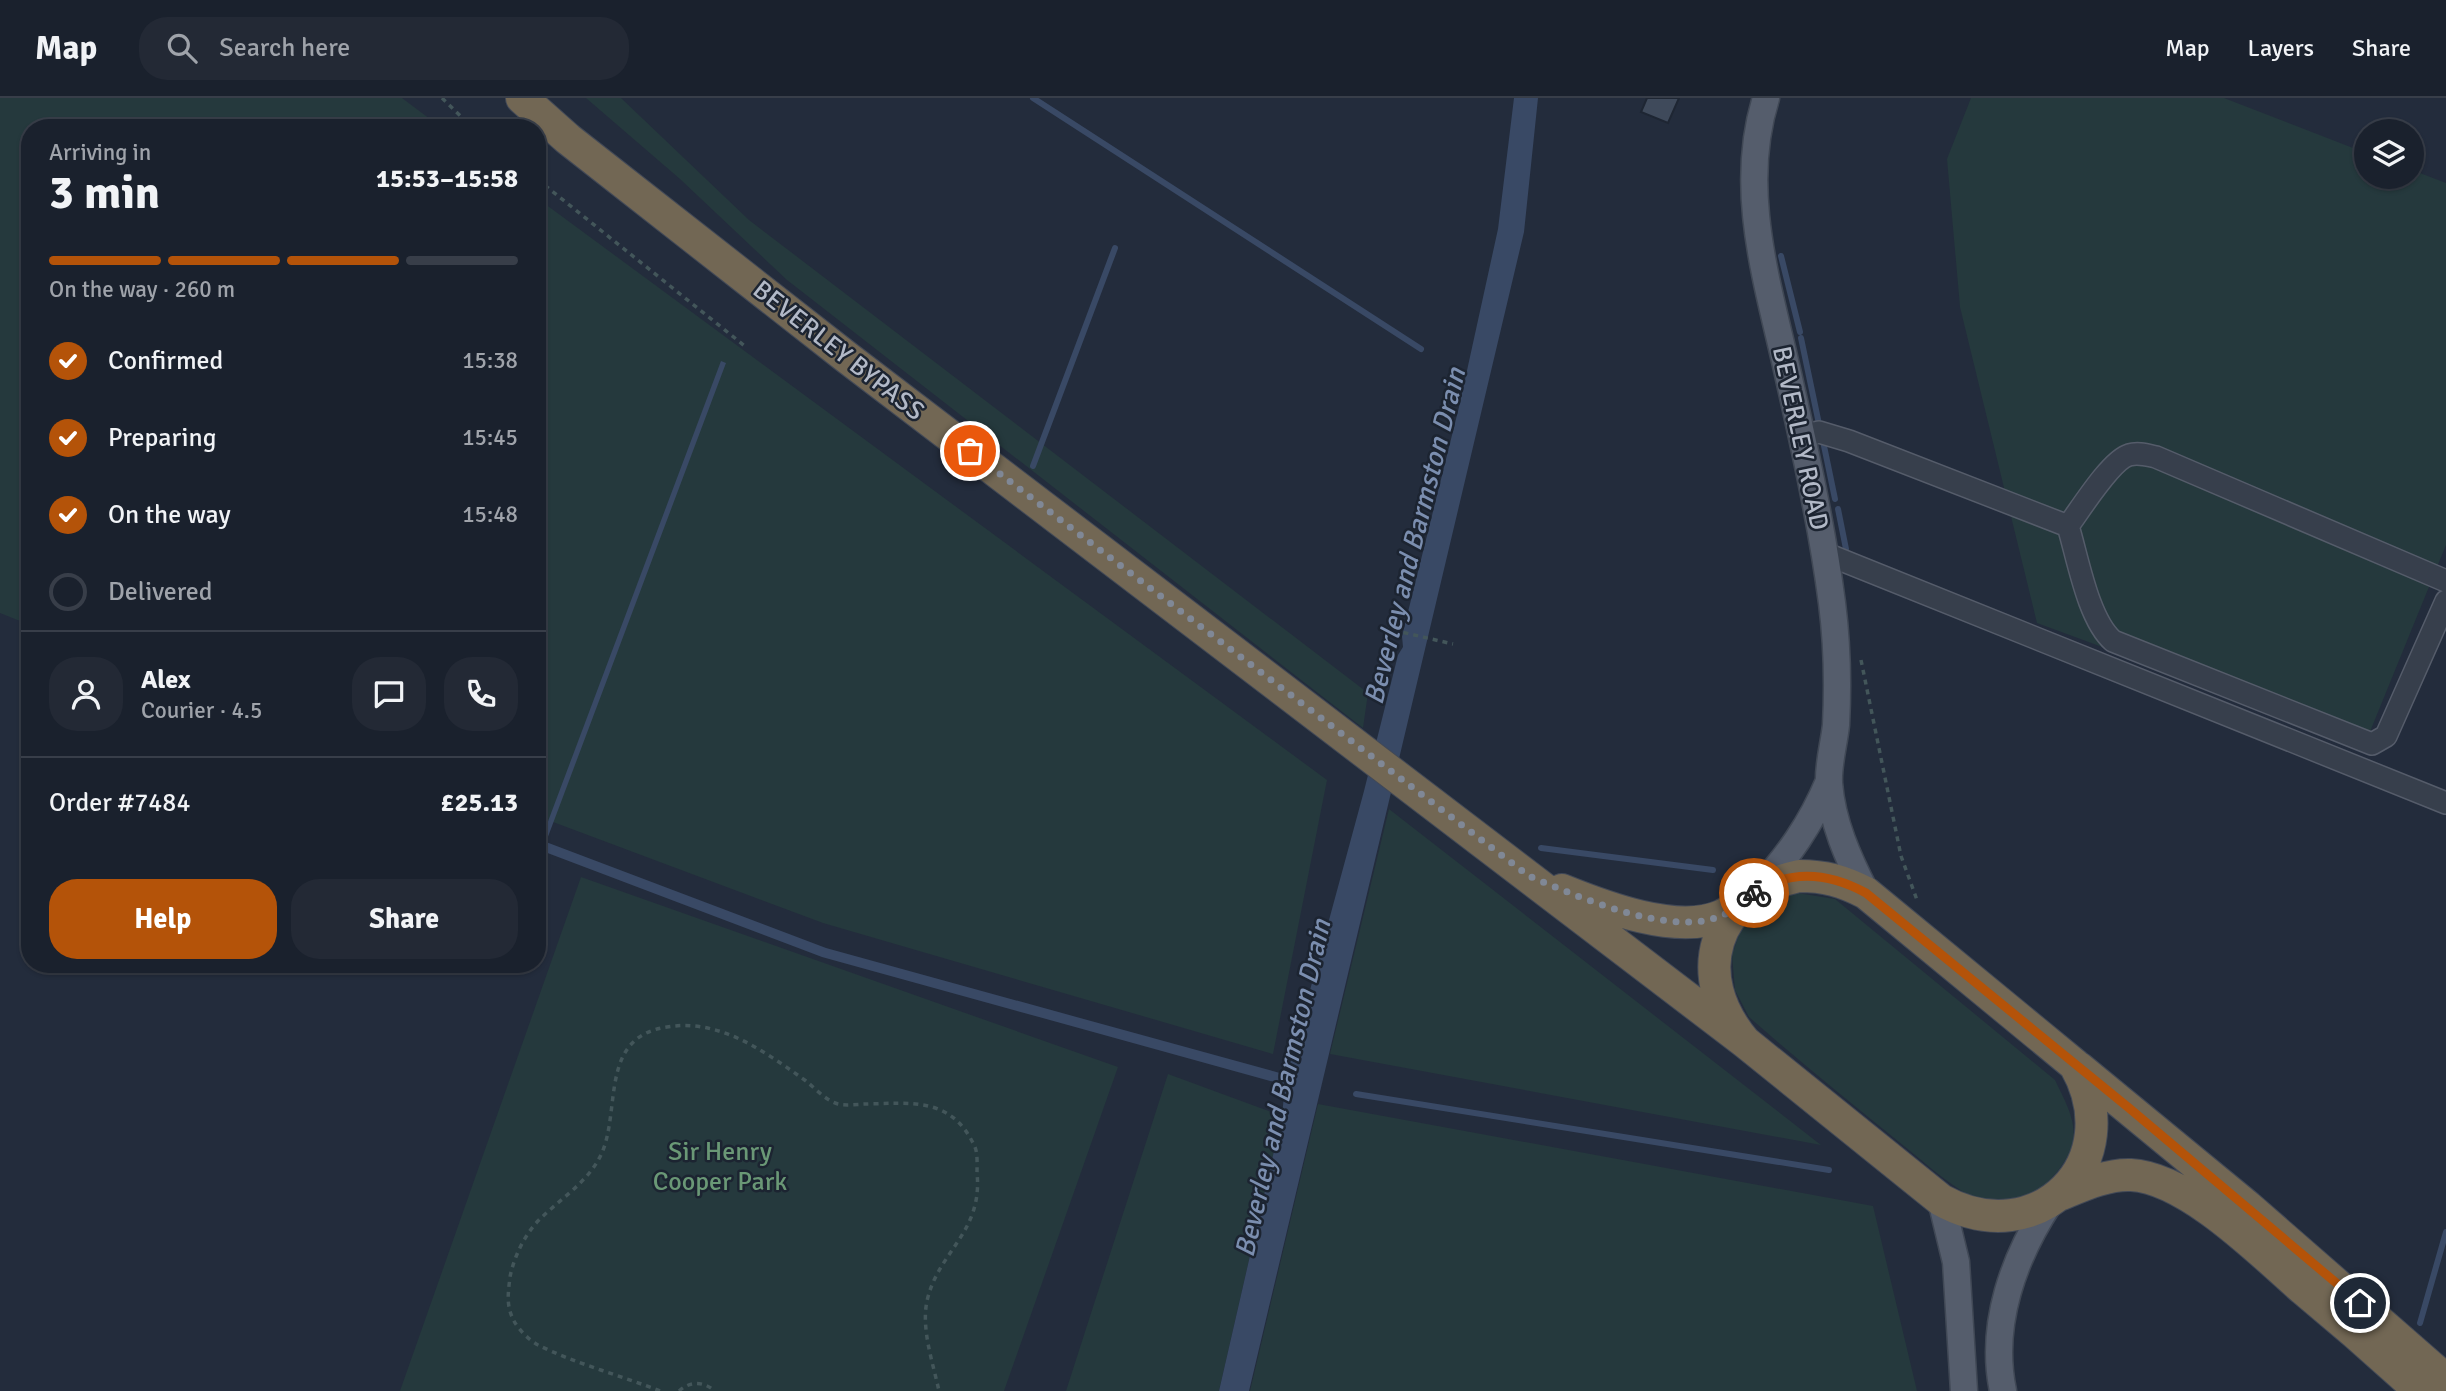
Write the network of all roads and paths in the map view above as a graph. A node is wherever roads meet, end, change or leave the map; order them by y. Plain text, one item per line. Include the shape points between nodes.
1 (442, 98) edge
2 (522, 98) edge
3 (1766, 98) edge
4 (464, 119) edge
5 (546, 119) edge
6 (546, 119) edge
7 (546, 186) edge
8 (746, 347) dead end
9 (1801, 436) junction
10 (2068, 526) junction
11 (1824, 553) junction
12 (2446, 580) edge
13 (2446, 601) edge
14 (1384, 628) dead end
15 (1453, 644) dead end
16 (1859, 652) dead end
17 (1829, 781) junction
18 (2446, 803) edge
19 (1529, 876) junction
20 (1866, 893) junction
21 (1748, 898) junction
22 (1917, 901) dead end
23 (1745, 1042) junction
24 (2075, 1065) junction
25 (2054, 1199) junction
26 (1941, 1200) junction
27 (2446, 1380) edge
28 (660, 1391) edge
29 (679, 1391) edge
30 (715, 1391) edge
31 (939, 1391) edge
32 (1964, 1391) edge
33 (2003, 1391) edge
34 (2420, 1391) edge

1 - 4 path
2 - 5 highway, BEVERLEY BYPASS
3 - 9 main road, BEVERLEY ROAD via 1753,190
6 - 19 highway, BEVERLEY BYPASS via 845,356
7 - 8 path
9 - 10 lane via 1819,432 1849,441
9 - 11 main road, BEVERLEY ROAD
10 - 12 lane via 2115,464 2127,455 2140,454
10 - 13 lane via 2102,632 2113,641 2372,744 2386,736
11 - 17 main road, BEVERLEY ROAD via 1833,606 1836,674
11 - 18 lane
14 - 15 path
16 - 22 path via 1901,856
17 - 20 main road, BEVERLEY ROAD via 1841,839
17 - 21 main road, BEVERLEY ROAD via 1799,840
19 - 21 highway, BEVERLEY BYPASS via 1604,905 1673,921 1721,916
19 - 23 highway, BEVERLEY BYPASS
20 - 21 highway, BEVERLEY BYPASS via 1834,879 1800,876 1777,881
20 - 24 highway, BEVERLEY BYPASS
21 - 23 highway via 1726,925 1716,949 1714,974 1718,1000
23 - 26 highway
24 - 25 highway via 2085,1083 2093,1123 2084,1163
24 - 27 highway, BEVERLEY BYPASS via 2248,1207
25 - 26 highway via 2033,1211 1995,1218 1976,1216
25 - 33 main road via 2034,1227 2008,1288 1999,1352
25 - 34 highway via 2087,1184 2130,1175 2176,1190 2233,1228
26 - 32 main road via 1956,1262
28 - 31 path via 536,1344 515,1324 506,1300 512,1266 524,1242 539,1219 577,1188 600,1155 622,1057 642,1034 698,1026 740,1038 839,1104 927,1104 953,1114 975,1146 979,1192 972,1219 930,1286 926,1305
29 - 30 path via 695,1383

